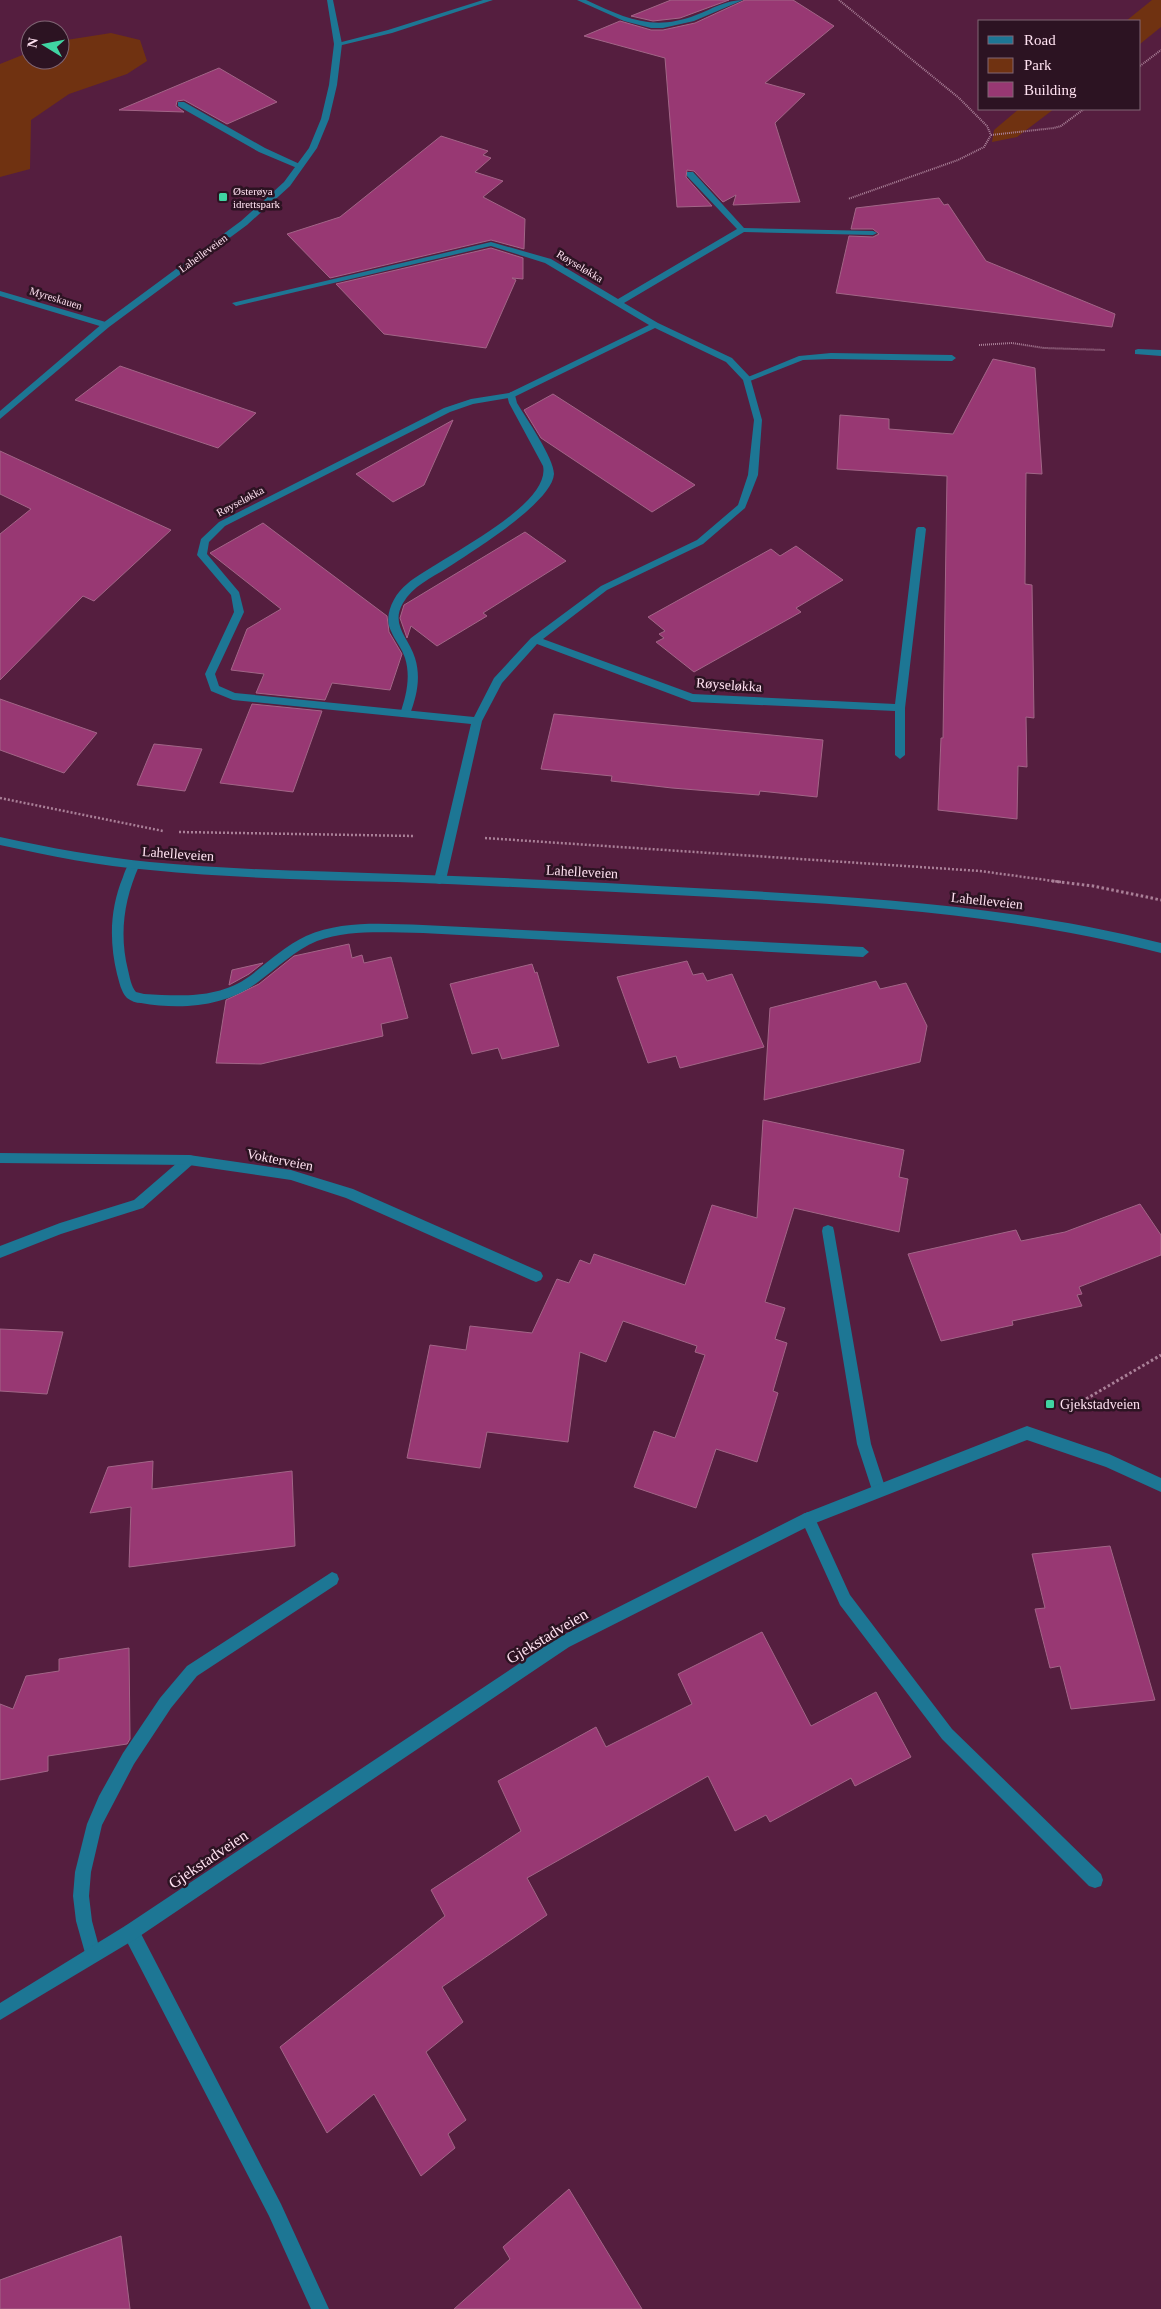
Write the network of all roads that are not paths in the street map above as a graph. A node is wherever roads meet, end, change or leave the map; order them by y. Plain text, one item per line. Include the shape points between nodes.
1 (330, 0) edge
2 (490, 0) edge
3 (580, 0) edge
4 (740, 0) edge
5 (338, 44) junction
6 (181, 104) dead end
7 (300, 166) junction
8 (690, 174) dead end
9 (742, 230) junction
10 (873, 233) dead end
11 (0, 293) edge
12 (236, 303) dead end
13 (616, 303) junction
14 (106, 325) junction
15 (655, 325) junction
16 (1138, 352) road end
17 (1161, 353) edge
18 (952, 358) road end
19 (747, 379) junction
20 (512, 395) junction
21 (0, 416) edge
22 (921, 529) dead end
23 (535, 640) junction
24 (900, 708) junction
25 (405, 714) junction
26 (477, 721) junction
27 (900, 754) dead end
28 (0, 841) edge
29 (134, 866) junction
30 (440, 880) junction
31 (1161, 948) edge
32 (863, 952) dead end
33 (0, 1158) edge
34 (189, 1160) junction
35 (828, 1231) dead end
36 (0, 1252) edge
37 (536, 1276) dead end
38 (1161, 1485) edge
39 (879, 1490) junction
40 (808, 1519) junction
41 (332, 1579) dead end
42 (1095, 1880) dead end
43 (131, 1932) junction
44 (94, 1954) junction
45 (0, 2012) edge
46 (320, 2309) edge

1 - 5 street, Lahelleveien
2 - 5 street via 390,32
3 - 4 street via 640,24 658,27 676,24
5 - 7 street, Lahelleveien via 325,119 313,148
6 - 7 street via 262,150
7 - 14 street, Lahelleveien via 287,184 244,223
8 - 9 street
9 - 10 street
9 - 13 street
11 - 14 street, Myreskauen
12 - 13 street, Røyseløkka via 491,244 548,261
13 - 15 street, Røyseløkka
14 - 21 street, Lahelleveien
15 - 19 street, Røyseløkka via 729,360
15 - 20 street, Røyseløkka
16 - 17 street
18 - 19 street via 802,358
19 - 23 street, Røyseløkka via 758,420 753,475 742,506 700,542 604,588
20 - 25 street via 513,403 547,465 548,481 541,494 522,511 409,586 397,601 393,625 413,672 411,696
20 - 25 street, Røyseløkka via 447,410 222,524 204,541 202,555 236,594 238,612 210,674 215,688 233,696
22 - 24 street
23 - 24 street, Røyseløkka via 692,698
23 - 26 street, Røyseløkka via 498,681
24 - 27 street
25 - 26 street, Røyseløkka
26 - 30 street, Røyseløkka
28 - 29 street, Lahelleveien
29 - 30 street, Lahelleveien via 240,874
29 - 32 street via 123,887 117,912 119,956 128,993 144,1000 214,999 223,996 310,939 356,929 423,929
30 - 31 street, Lahelleveien via 871,903 1053,924
33 - 34 street, Vokterveien
34 - 36 street via 138,1204
34 - 37 street, Vokterveien via 291,1175 349,1193
35 - 39 street via 864,1444
38 - 39 street, Gjekstadveien via 1109,1461 1027,1433
39 - 40 street, Gjekstadveien
40 - 42 street via 845,1600 947,1734
40 - 43 street, Gjekstadveien via 564,1642
41 - 44 street via 192,1671 175,1688 126,1762 96,1818 82,1880 84,1920
43 - 44 street, Gjekstadveien
43 - 46 street via 275,2210
44 - 45 street, Gjekstadveien

